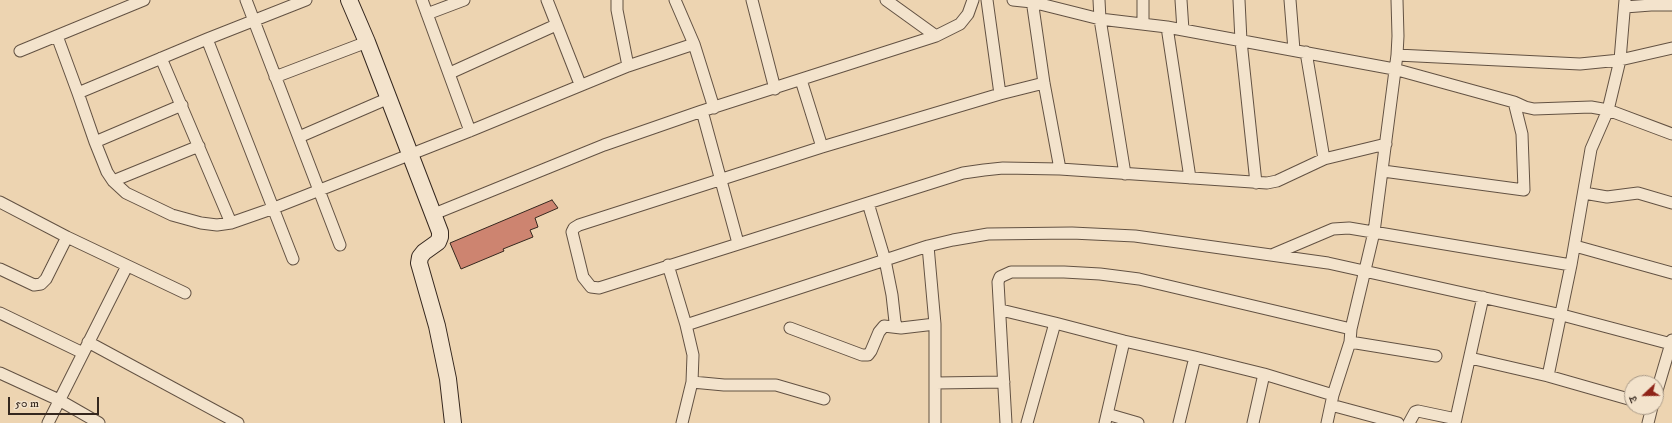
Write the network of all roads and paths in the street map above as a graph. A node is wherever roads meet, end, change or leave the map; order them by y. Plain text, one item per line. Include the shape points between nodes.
1 (144, 0) edge
2 (246, 0) edge
3 (306, 0) edge
4 (349, 0) edge
5 (422, 0) edge
6 (464, 0) edge
7 (547, 0) edge
8 (617, 0) edge
9 (675, 0) edge
10 (752, 0) edge
11 (886, 0) edge
12 (973, 0) edge
13 (986, 0) edge
14 (1013, 0) edge
15 (1100, 0) edge
16 (1143, 0) edge
17 (1182, 0) edge
18 (1240, 0) edge
19 (1290, 0) edge
20 (1397, 0) edge
21 (1032, 1) edge
22 (1625, 4) edge
23 (1672, 5) edge
24 (427, 14) junction
25 (1100, 18) junction
26 (254, 20) junction
27 (1143, 24) junction
28 (556, 25) junction
29 (1167, 27) junction
30 (1183, 30) junction
31 (57, 36) junction
32 (936, 36) junction
33 (207, 39) junction
34 (1241, 41) junction
35 (367, 42) junction
36 (694, 44) junction
37 (1672, 48) edge
38 (1294, 50) junction
39 (20, 51) dead end
40 (1306, 52) junction
41 (1397, 55) junction
42 (161, 58) junction
43 (1620, 60) junction
44 (628, 66) junction
45 (1394, 69) junction
46 (450, 73) junction
47 (276, 77) junction
48 (802, 80) junction
49 (1044, 83) junction
50 (580, 84) junction
51 (775, 89) junction
52 (78, 93) junction
53 (1000, 94) junction
54 (389, 98) junction
55 (1514, 102) junction
56 (182, 105) junction
57 (714, 108) junction
58 (1608, 110) junction
59 (702, 112) junction
60 (470, 131) junction
61 (1672, 134) edge
62 (299, 136) junction
63 (95, 142) junction
64 (1386, 144) junction
65 (199, 146) junction
66 (822, 147) junction
67 (411, 154) junction
68 (1324, 159) junction
69 (1060, 169) junction
70 (1383, 171) junction
71 (1125, 174) junction
72 (1190, 178) junction
73 (721, 179) junction
74 (113, 181) junction
75 (1256, 183) junction
76 (320, 190) junction
77 (1584, 193) junction
78 (0, 202) edge
79 (868, 203) junction
80 (1672, 203) edge
81 (274, 208) junction
82 (434, 214) junction
83 (231, 223) junction
84 (1374, 232) junction
85 (67, 237) junction
86 (738, 243) junction
87 (340, 245) dead end
88 (928, 246) junction
89 (1574, 246) junction
90 (1273, 254) junction
91 (293, 260) dead end
92 (884, 260) junction
93 (668, 265) junction
94 (127, 266) junction
95 (1571, 266) junction
96 (0, 269) edge
97 (1366, 272) junction
98 (1672, 273) edge
99 (185, 294) dead end
100 (1483, 297) junction
101 (1001, 310) junction
102 (0, 313) edge
103 (1562, 315) junction
104 (1055, 323) junction
105 (935, 324) junction
106 (686, 325) junction
107 (897, 327) junction
108 (790, 328) dead end
109 (1351, 329) junction
110 (1124, 341) junction
111 (88, 342) junction
112 (1350, 342) junction
113 (1671, 342) edge
114 (83, 353) junction
115 (1436, 356) dead end
116 (1195, 357) junction
117 (1470, 358) junction
118 (1669, 360) edge
119 (0, 373) edge
120 (1264, 374) junction
121 (1663, 375) edge
122 (1548, 376) junction
123 (692, 382) junction
124 (1004, 382) junction
125 (936, 383) junction
126 (1624, 398) edge
127 (824, 399) dead end
128 (59, 400) junction
129 (1332, 400) junction
130 (1106, 418) edge
131 (1456, 421) edge
132 (48, 423) edge
133 (99, 423) edge
134 (238, 423) edge
135 (453, 423) edge
136 (682, 423) edge
137 (935, 423) edge
138 (1006, 423) edge
139 (1027, 423) edge
140 (1138, 423) edge
141 (1180, 423) edge
142 (1253, 423) edge
143 (1327, 423) edge
144 (1398, 423) edge
145 (1408, 423) edge

1 - 31 street
2 - 26 street
3 - 26 street
4 - 35 street
5 - 24 street
6 - 24 street
7 - 28 street
8 - 44 street
9 - 36 street
10 - 51 street
11 - 32 street
12 - 32 street via 968,14 960,24
13 - 53 street
14 - 21 street
15 - 25 street
16 - 27 street
17 - 30 street
18 - 34 street
19 - 38 street
20 - 41 street
21 - 25 street
21 - 49 street
22 - 23 street
22 - 43 street
24 - 46 street
25 - 27 street
25 - 71 street
26 - 33 street
26 - 47 street
27 - 29 street
28 - 46 street
28 - 50 street
29 - 30 street
29 - 72 street
30 - 34 street
31 - 39 street
31 - 52 street
32 - 48 street
33 - 42 street
33 - 81 street
34 - 38 street
34 - 75 street
35 - 47 street
35 - 54 street
36 - 44 street
36 - 57 street
37 - 43 street
38 - 40 street
40 - 45 street
40 - 68 street
41 - 43 street via 1580,64
41 - 45 street
42 - 52 street
42 - 56 street
43 - 58 street
44 - 50 street
45 - 55 street
45 - 64 street
46 - 60 street
47 - 62 street
48 - 51 street
48 - 66 street
49 - 53 street
49 - 69 street
50 - 60 street
51 - 57 street
52 - 63 street
53 - 66 street
54 - 62 street
54 - 67 street
55 - 58 street via 1534,109 1591,107
55 - 70 street via 1522,134 1524,190
56 - 63 street
56 - 65 street
57 - 59 street
58 - 61 street
58 - 77 street via 1591,149
59 - 73 street
59 - 82 street via 604,145
60 - 67 street
62 - 76 street
63 - 74 street
64 - 68 street
64 - 70 street
65 - 74 street
65 - 83 street
66 - 73 street
67 - 76 street
67 - 82 street
68 - 75 street via 1277,181
69 - 71 street
69 - 79 street via 984,170
70 - 84 street
71 - 72 street
72 - 75 street
73 - 86 street
73 - 93 street via 592,220 574,228 572,232 584,277 591,287 599,288
74 - 83 street via 126,193 172,215 201,223
76 - 81 street
76 - 87 street
77 - 80 street via 1607,196 1638,193
77 - 89 street
78 - 85 street
79 - 86 street
79 - 92 street
81 - 83 street
81 - 91 street
82 - 135 street via 440,237 438,242 424,252 419,263 439,332
84 - 90 street via 1340,228
84 - 95 street
84 - 97 street
85 - 94 street
85 - 96 street via 41,284 34,285
86 - 93 street
88 - 90 street via 988,234 1072,233 1135,236
88 - 92 street
88 - 105 street
89 - 95 street
89 - 98 street
90 - 97 street
92 - 106 street
92 - 107 street
93 - 106 street
94 - 99 street
94 - 111 street
95 - 103 street
97 - 100 street
97 - 109 street
100 - 103 street
100 - 117 street
101 - 104 street
101 - 109 street via 998,282 1004,274 1064,272 1139,279
101 - 124 street
102 - 114 street
103 - 113 street
103 - 122 street
104 - 110 street
104 - 139 street
105 - 107 street
105 - 125 street
106 - 123 street via 693,355
107 - 108 street via 882,328 868,355
109 - 112 street
110 - 116 street
110 - 130 street
111 - 114 street
111 - 134 street
112 - 115 street
112 - 129 street
113 - 118 street
114 - 128 street
116 - 120 street
116 - 141 street
117 - 122 street
117 - 131 street
118 - 121 street
119 - 128 street
120 - 129 street
120 - 142 street
122 - 126 street
123 - 127 street via 776,385
123 - 136 street
124 - 125 street
124 - 138 street
125 - 137 street
128 - 132 street
128 - 133 street
129 - 143 street
129 - 144 street
130 - 140 street
131 - 145 street via 1418,411

